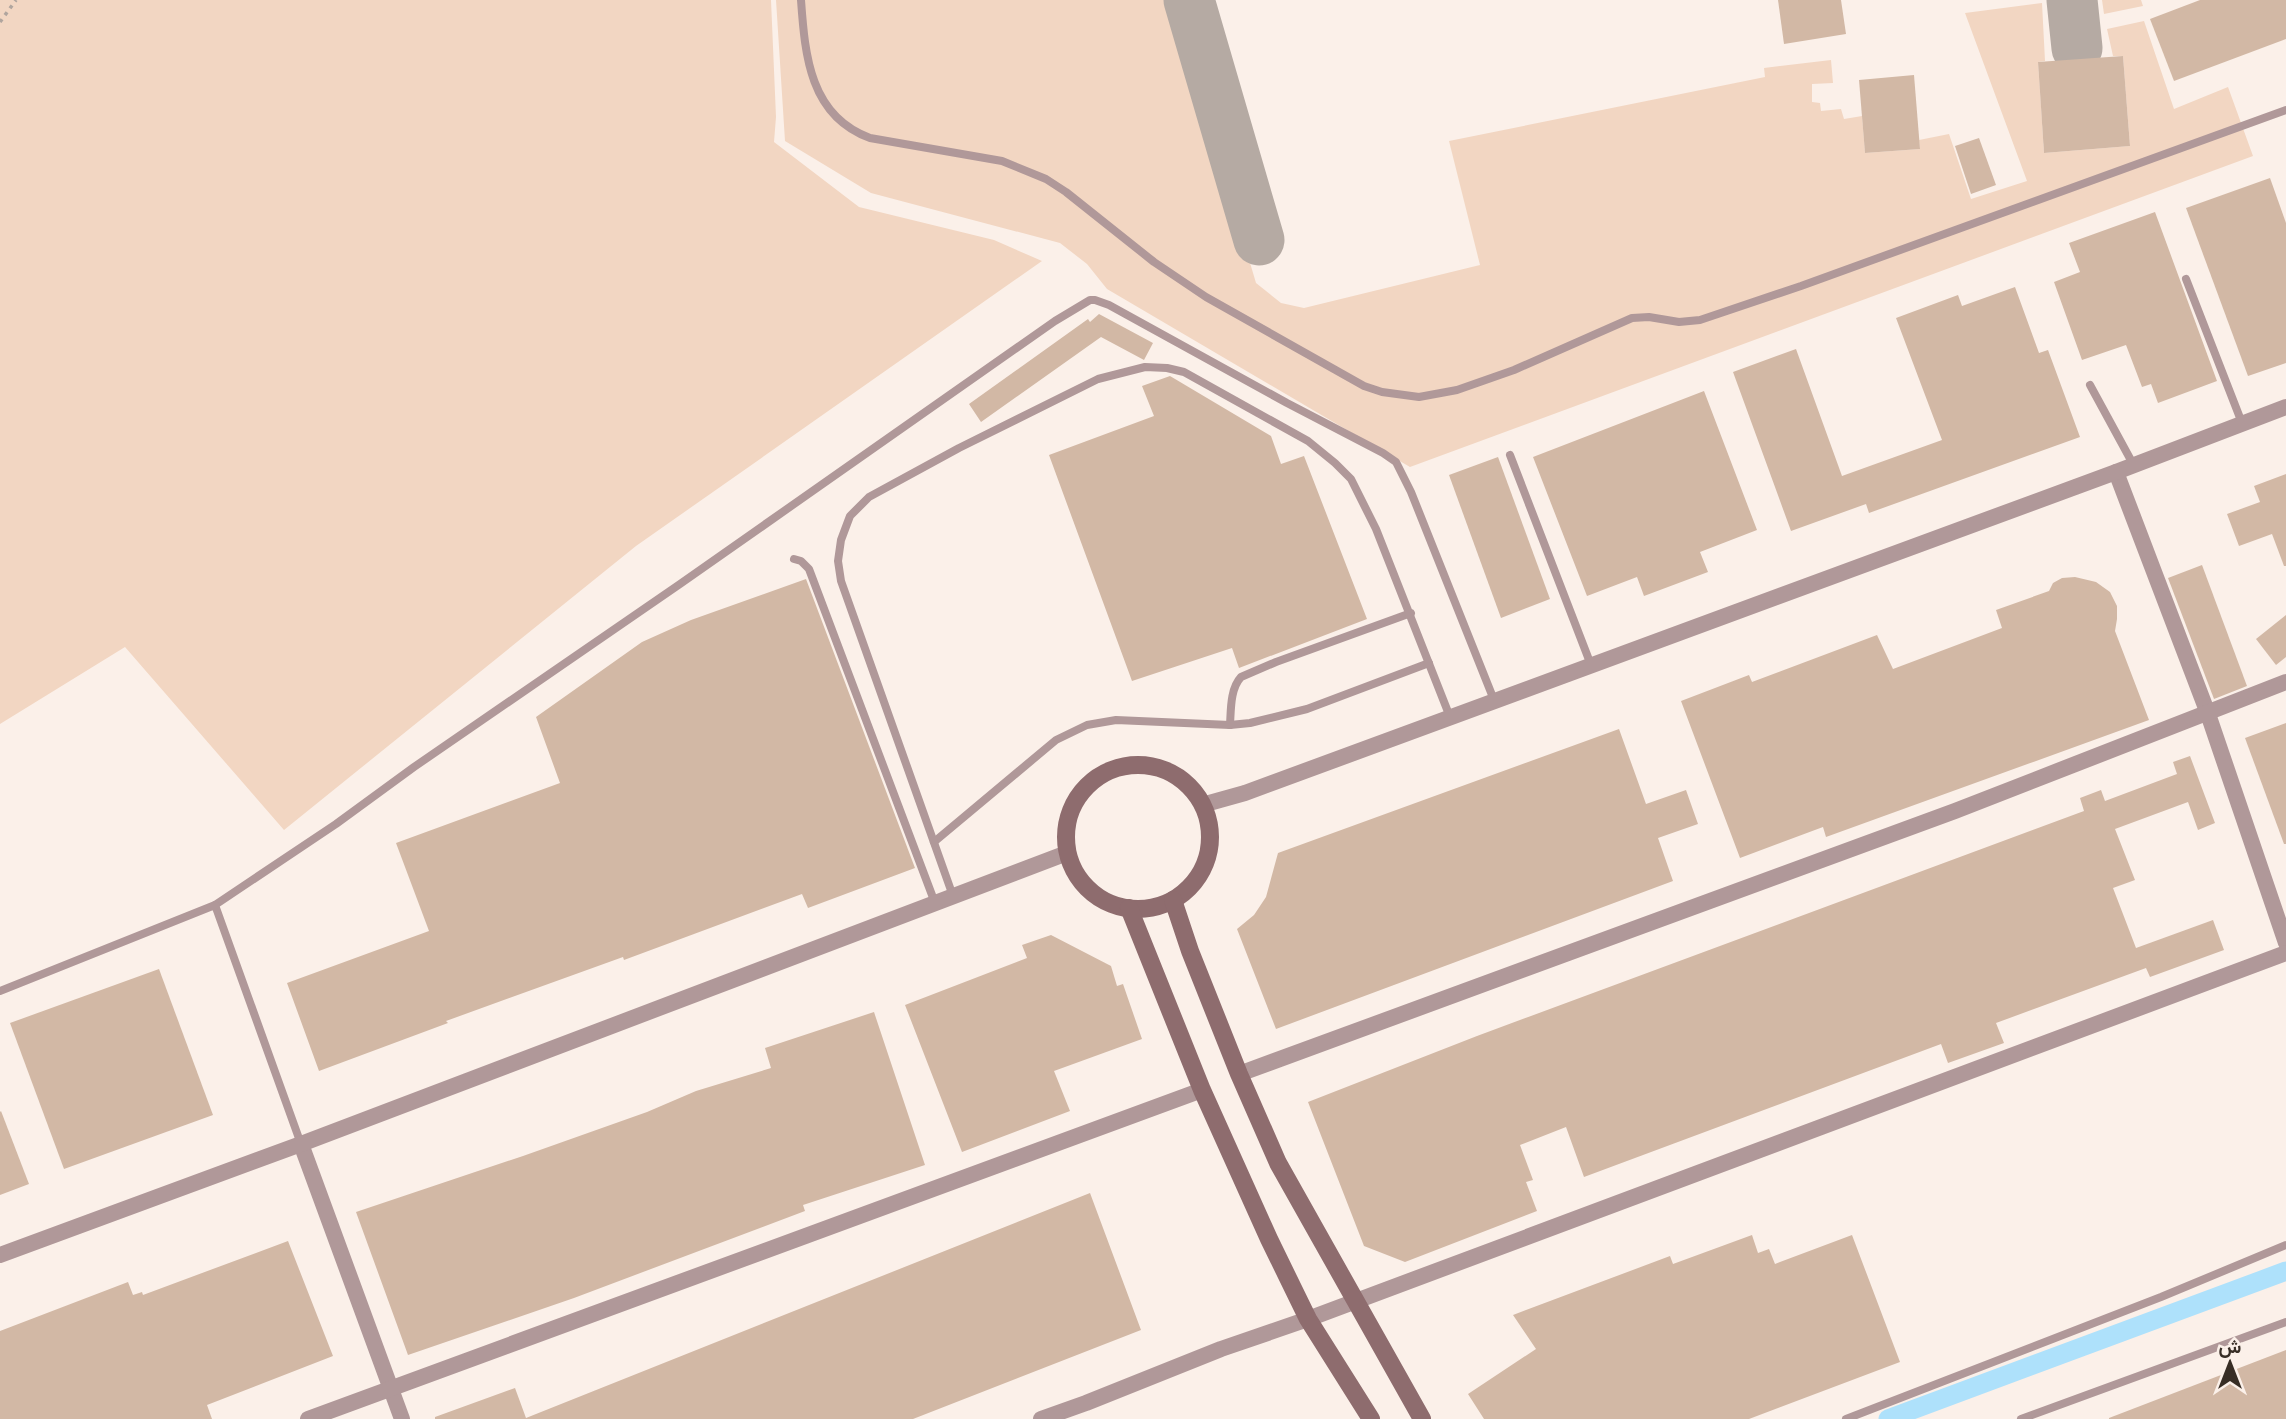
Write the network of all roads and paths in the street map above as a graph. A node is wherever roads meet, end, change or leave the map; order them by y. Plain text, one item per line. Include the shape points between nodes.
1 (16, 0) edge
2 (801, 0) edge
3 (0, 22) edge
4 (2286, 110) edge
5 (2186, 279) dead end
6 (2090, 385) dead end
7 (2286, 407) edge
8 (2242, 423) junction
9 (1510, 455) dead end
10 (2133, 464) junction
11 (2116, 472) junction
12 (794, 559) dead end
13 (1411, 613) junction
14 (1429, 663) junction
15 (1591, 665) junction
16 (2286, 682) edge
17 (1494, 700) junction
18 (2207, 711) junction
19 (1450, 717) junction
20 (1230, 725) junction
21 (1202, 805) junction
22 (934, 842) junction
23 (1067, 853) junction
24 (953, 896) junction
25 (1173, 900) junction
26 (935, 903) junction
27 (215, 905) junction
28 (1129, 908) junction
29 (2286, 943) edge
30 (2286, 953) edge
31 (0, 991) edge
32 (1239, 1074) junction
33 (1202, 1090) junction
34 (301, 1144) junction
35 (2286, 1245) edge
36 (0, 1255) edge
37 (1354, 1301) junction
38 (1308, 1319) junction
39 (2286, 1322) edge
40 (392, 1388) junction
41 (308, 1419) edge
42 (402, 1419) edge
43 (1041, 1419) edge
44 (1371, 1419) edge
45 (1422, 1419) edge
46 (1846, 1419) edge
47 (2021, 1419) edge

1 - 3 path
2 - 4 lane via 803,34 814,79 823,101 842,124 880,140 1002,161 1035,174 1206,297 1364,386 1401,396 1457,390 1632,318 1700,320
5 - 8 lane
6 - 10 lane
7 - 8 street
8 - 10 street
9 - 15 lane
10 - 11 street
11 - 15 street
11 - 18 street
12 - 26 lane via 809,569
13 - 14 lane
13 - 20 lane via 1241,677 1235,684
13 - 22 lane via 1351,479 1308,441 1184,372 1146,367 1098,379 869,498 850,516 841,540 841,581
14 - 19 lane
14 - 20 lane via 1307,709
15 - 17 street
16 - 18 street
17 - 19 street
17 - 27 lane via 1396,462 1109,305 1090,300
18 - 29 street
18 - 32 street via 1955,811
19 - 21 street
20 - 22 lane via 1116,720 1087,725 1056,740
21 - 23 street via 1189,786 1172,773 1153,766 1112,769 1094,779 1074,803 1066,833
21 - 25 street via 1210,829 1207,857 1194,882
22 - 24 lane
23 - 24 street
23 - 28 street via 1076,874 1091,891
24 - 26 street
25 - 28 street
25 - 32 street
26 - 34 street
27 - 31 lane
27 - 34 lane
28 - 33 street
30 - 37 street
32 - 37 street via 1278,1163
33 - 38 street
33 - 40 street
34 - 36 street
34 - 40 street
35 - 46 lane
37 - 38 street
37 - 45 street
38 - 43 street
38 - 44 street
39 - 47 lane
40 - 41 street
40 - 42 street

